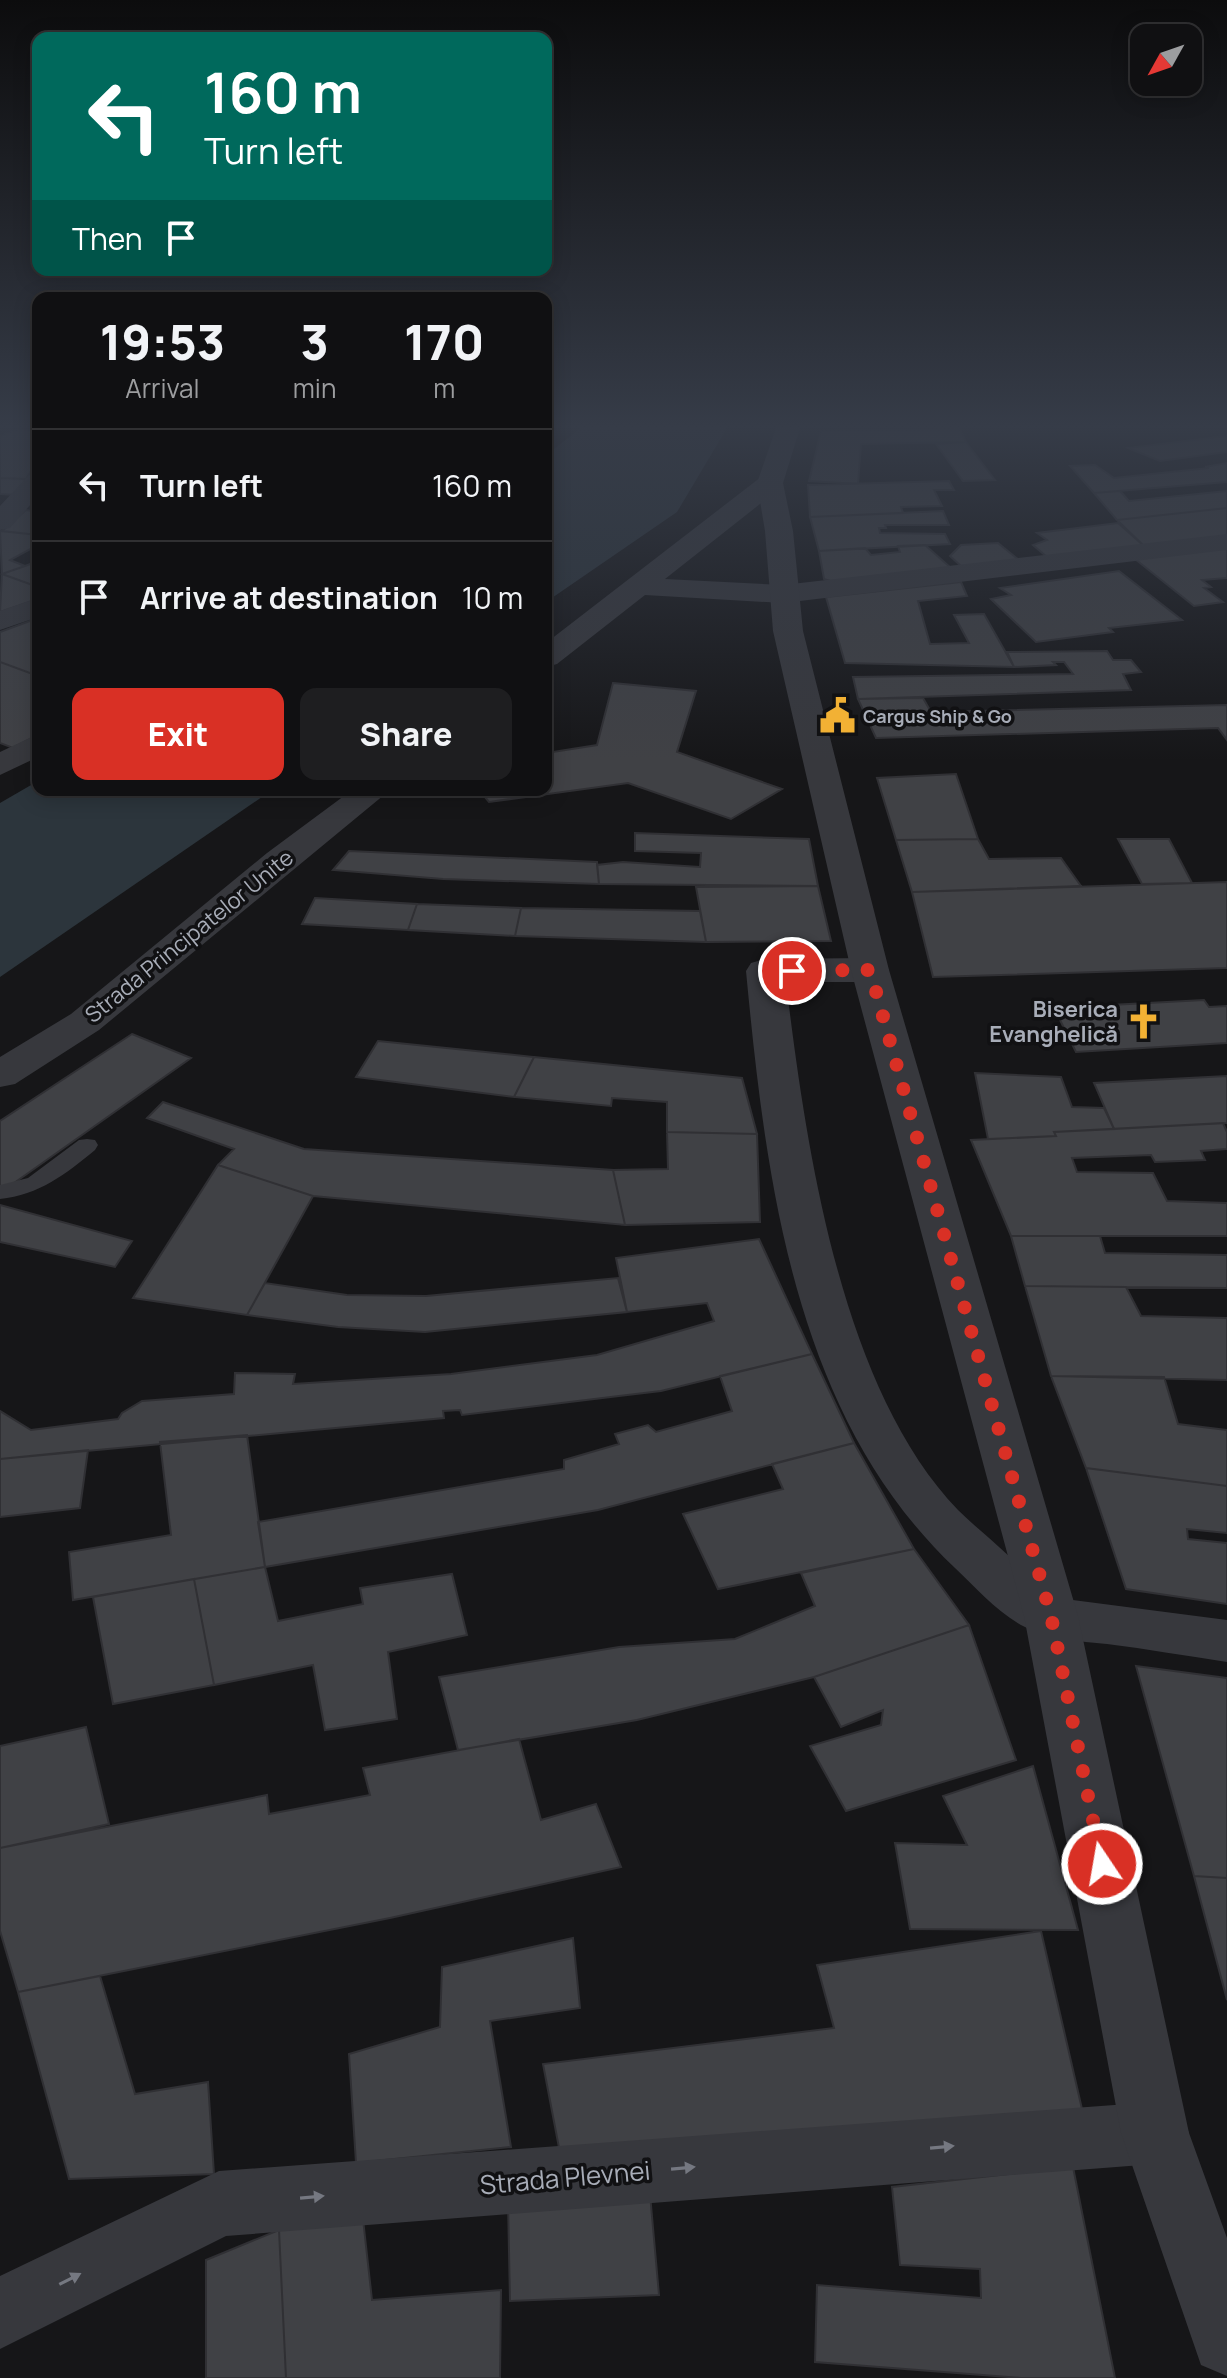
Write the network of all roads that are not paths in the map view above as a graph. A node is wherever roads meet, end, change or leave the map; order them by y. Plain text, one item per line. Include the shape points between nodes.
1 (699, 539) edge
2 (780, 539) edge
3 (1227, 542) edge
4 (640, 586) junction
5 (783, 594) junction
6 (32, 609) edge
7 (0, 621) edge
8 (552, 653) edge
9 (32, 747) edge
10 (0, 765) edge
11 (365, 796) edge
12 (870, 970) junction
13 (0, 1075) edge
14 (87, 1145) dead end
15 (0, 1192) edge
16 (1051, 1616) junction
17 (1227, 1641) edge
18 (1155, 2133) junction
19 (0, 2314) edge
20 (1227, 2340) edge

1 - 4 street
2 - 5 street
3 - 5 street
4 - 5 street
4 - 8 street
5 - 12 street
6 - 7 street
9 - 10 street
11 - 13 street, Strada Principatelor Unite via 85,1022
12 - 16 street
12 - 16 street via 765,971 796,1192 818,1286 873,1422 923,1505 975,1560
14 - 15 lane via 42,1180 15,1192
16 - 17 street
16 - 18 street
19 -> 18 street, Strada Plevnei via 219,2204
18 - 20 street

